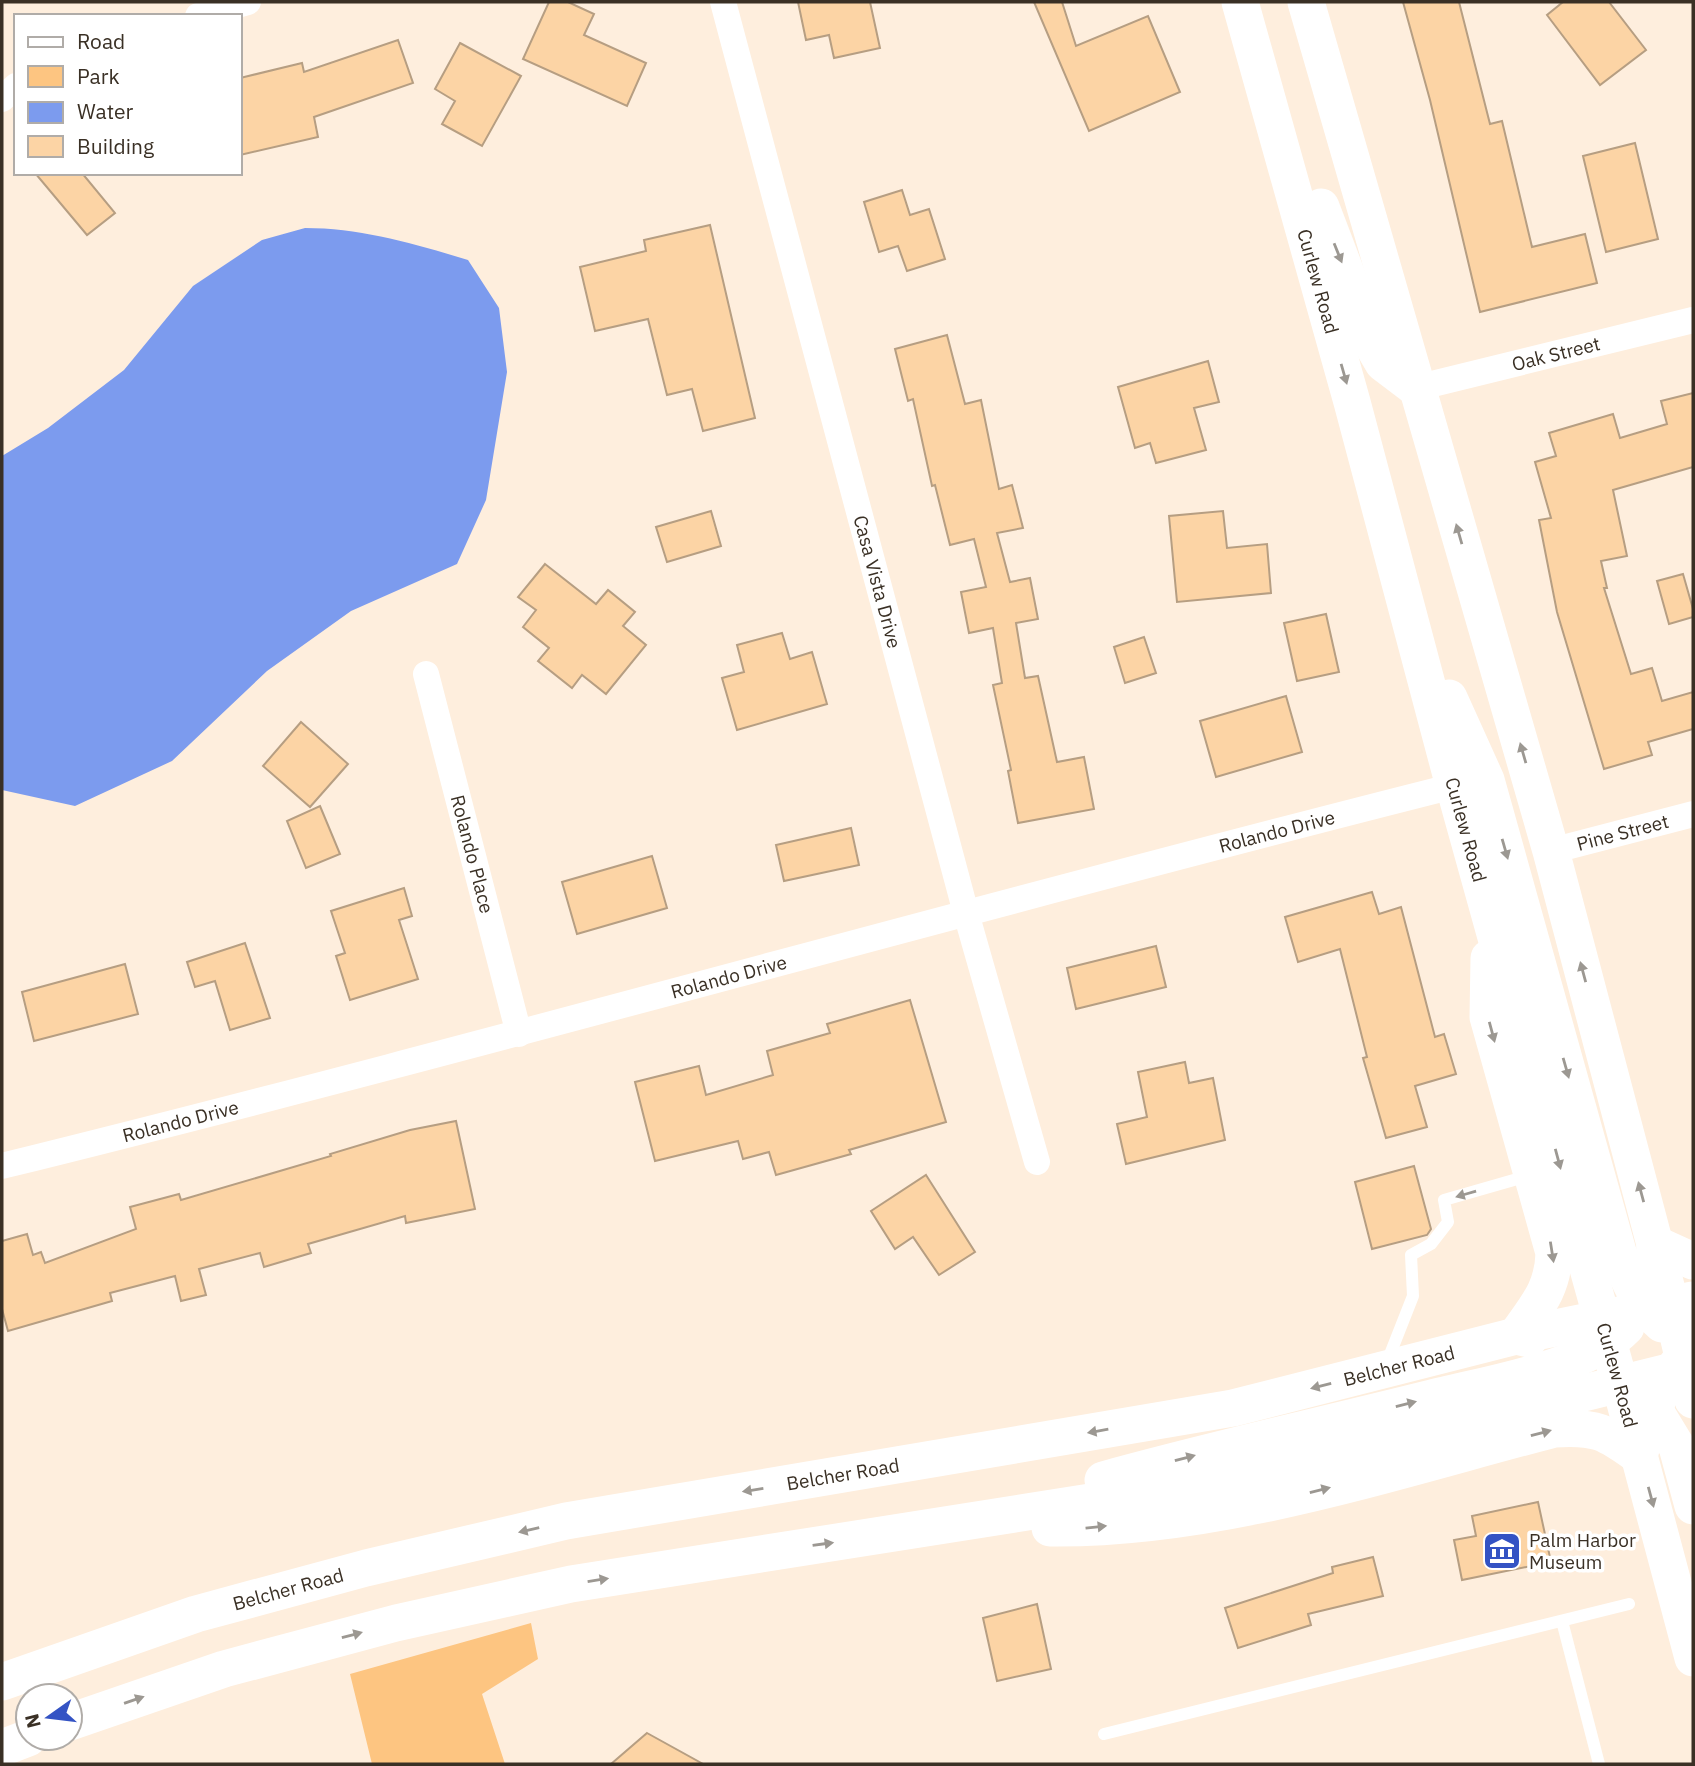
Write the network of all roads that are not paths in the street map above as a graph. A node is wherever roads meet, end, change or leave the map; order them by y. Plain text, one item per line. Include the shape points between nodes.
1 (248, 2) edge
2 (723, 2) edge
3 (1240, 2) edge
4 (1259, 2) edge
5 (1306, 2) edge
6 (205, 14) edge
7 (1693, 320) edge
8 (1416, 387) junction
9 (1406, 605) junction
10 (426, 674) dead end
11 (1454, 786) junction
12 (1693, 814) edge
13 (1551, 851) junction
14 (966, 913) junction
15 (1490, 915) junction
16 (519, 1034) junction
17 (1037, 1162) dead end
18 (2, 1166) edge
19 (1532, 1175) junction
20 (1655, 1244) junction
21 (1693, 1261) edge
22 (1516, 1336) junction
23 (1676, 1339) edge
24 (1618, 1364) junction
25 (1384, 1370) junction
26 (1639, 1456) junction
27 (1693, 1506) edge
28 (930, 1528) junction
29 (1629, 1604) dead end
30 (1562, 1621) junction
31 (1693, 1658) edge
32 (2, 1682) edge
33 (84, 1717) edge
34 (1104, 1734) dead end
35 (1599, 1764) edge

1 - 6 street
2 - 14 street, Casa Vista Drive
3 -> 9 main road, Curlew Road
4 -> 8 main road via 1273,28 1324,220 1366,334 1383,363
5 - 8 main road
7 - 8 street, Oak Street
13 -> 8 main road
9 - 11 main road, Curlew Road
9 -> 23 main road via 1486,779 1627,1280
10 - 16 street, Rolando Place
11 - 14 street, Rolando Drive
11 - 15 main road, Curlew Road
12 - 13 street, Pine Street
20 -> 13 main road
14 - 16 street, Rolando Drive
14 - 17 street, Casa Vista Drive
15 -> 19 main road via 1488,1017
15 -> 24 main road, Curlew Road
16 - 18 street, Rolando Drive
19 -> 22 main road via 1554,1253 1553,1271 1548,1291
19 -> 25 lane via 1444,1200 1448,1222 1432,1244 1411,1255 1413,1296
20 - 21 main road
20 - 23 main road
22 - 24 main road, Belcher Road
22 - 25 main road, Belcher Road
23 - 24 main road, Belcher Road
23 - 24 main road, Belcher Road
24 - 26 main road, Curlew Road
24 - 27 main road via 1677,1447
28 -> 24 main road, Belcher Road via 1198,1485 1309,1461
25 -> 32 main road, Belcher Road via 1233,1408 566,1521 196,1614
28 -> 26 main road via 1083,1529 1204,1516 1582,1427 1610,1435
26 -> 31 main road, Curlew Road
33 -> 28 main road, Belcher Road via 224,1669 397,1623 571,1584
29 - 30 lane
30 - 34 lane
30 - 35 lane

